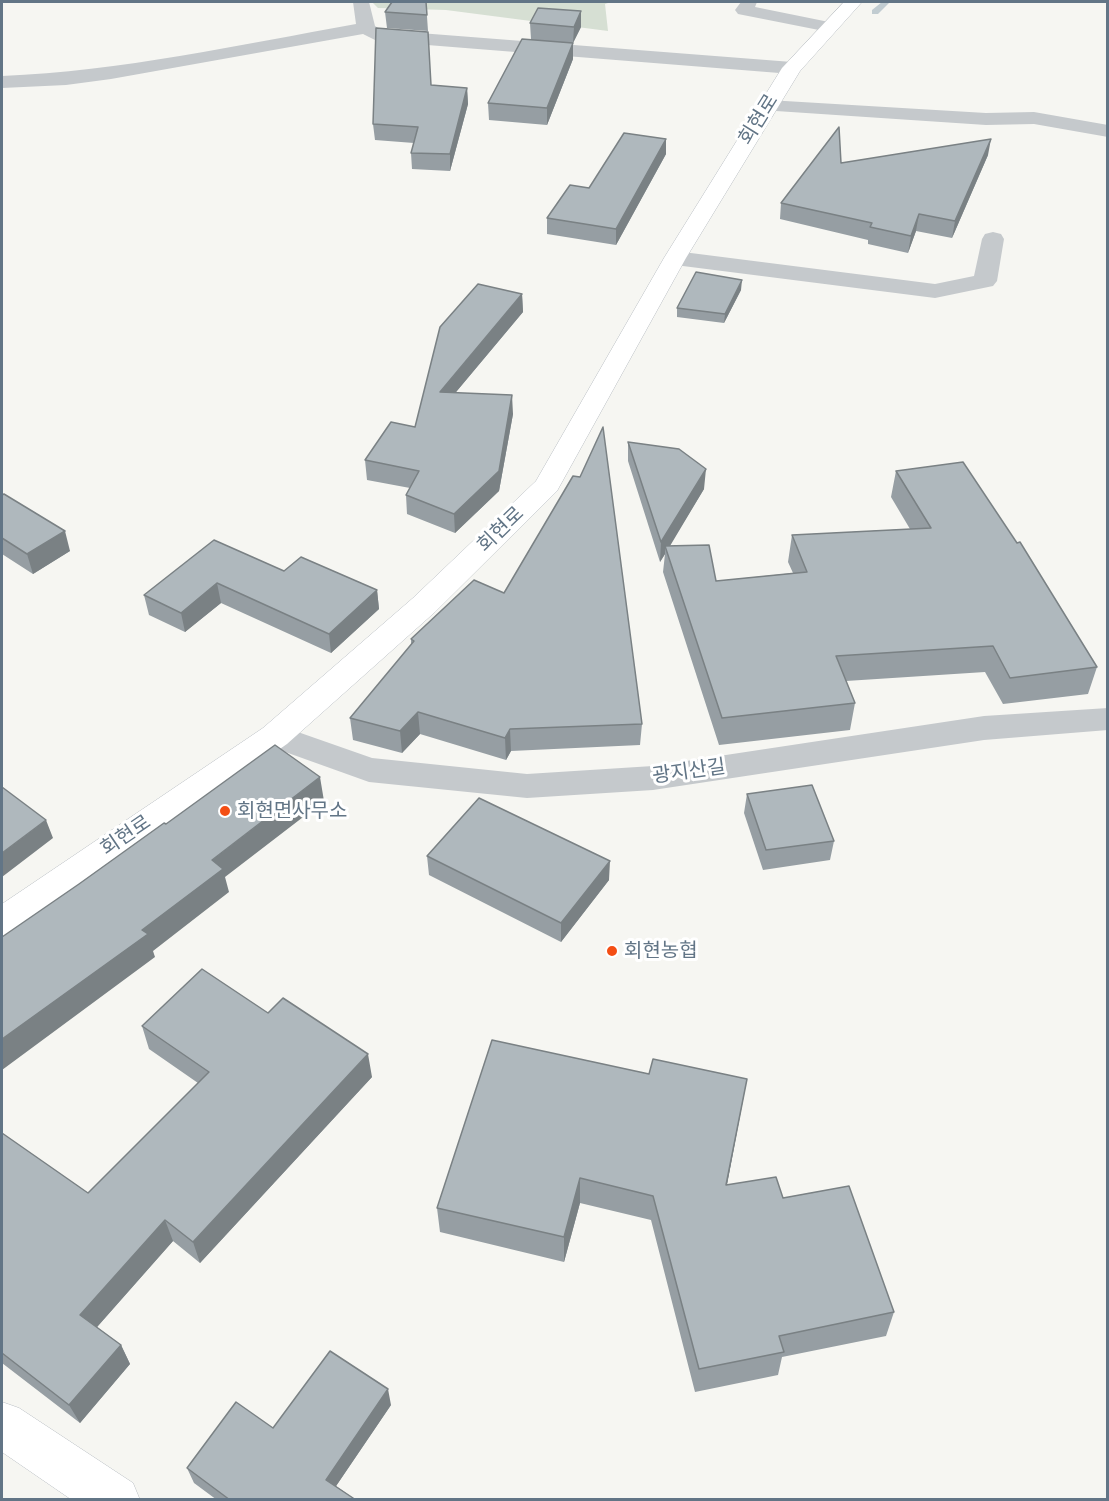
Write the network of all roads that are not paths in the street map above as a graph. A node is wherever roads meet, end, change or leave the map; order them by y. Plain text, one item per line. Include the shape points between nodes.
1 (361, 2) edge
2 (749, 2) edge
3 (853, 2) edge
4 (830, 27) junction
5 (366, 28) junction
6 (792, 68) junction
7 (2, 82) edge
8 (768, 106) junction
9 (1107, 131) edge
10 (993, 239) dead end
11 (675, 258) junction
12 (1107, 719) edge
13 (275, 736) junction
14 (2, 923) edge
15 (2, 1425) edge
16 (116, 1500) edge

1 - 5 street
2 - 4 street via 744,10
3 - 4 street, 회현로
4 - 6 street, 회현로
5 - 6 street via 377,35
5 - 7 street via 111,73
6 - 8 street, 회현로
8 - 9 street via 986,119 1034,118
8 - 11 street, 회현로
10 - 11 street via 985,281 935,291
11 - 13 street, 회현로 via 547,485 424,605
12 - 13 street, 광지산길 via 984,728 653,778 527,786 369,770
13 - 14 street, 회현로
15 - 16 street

